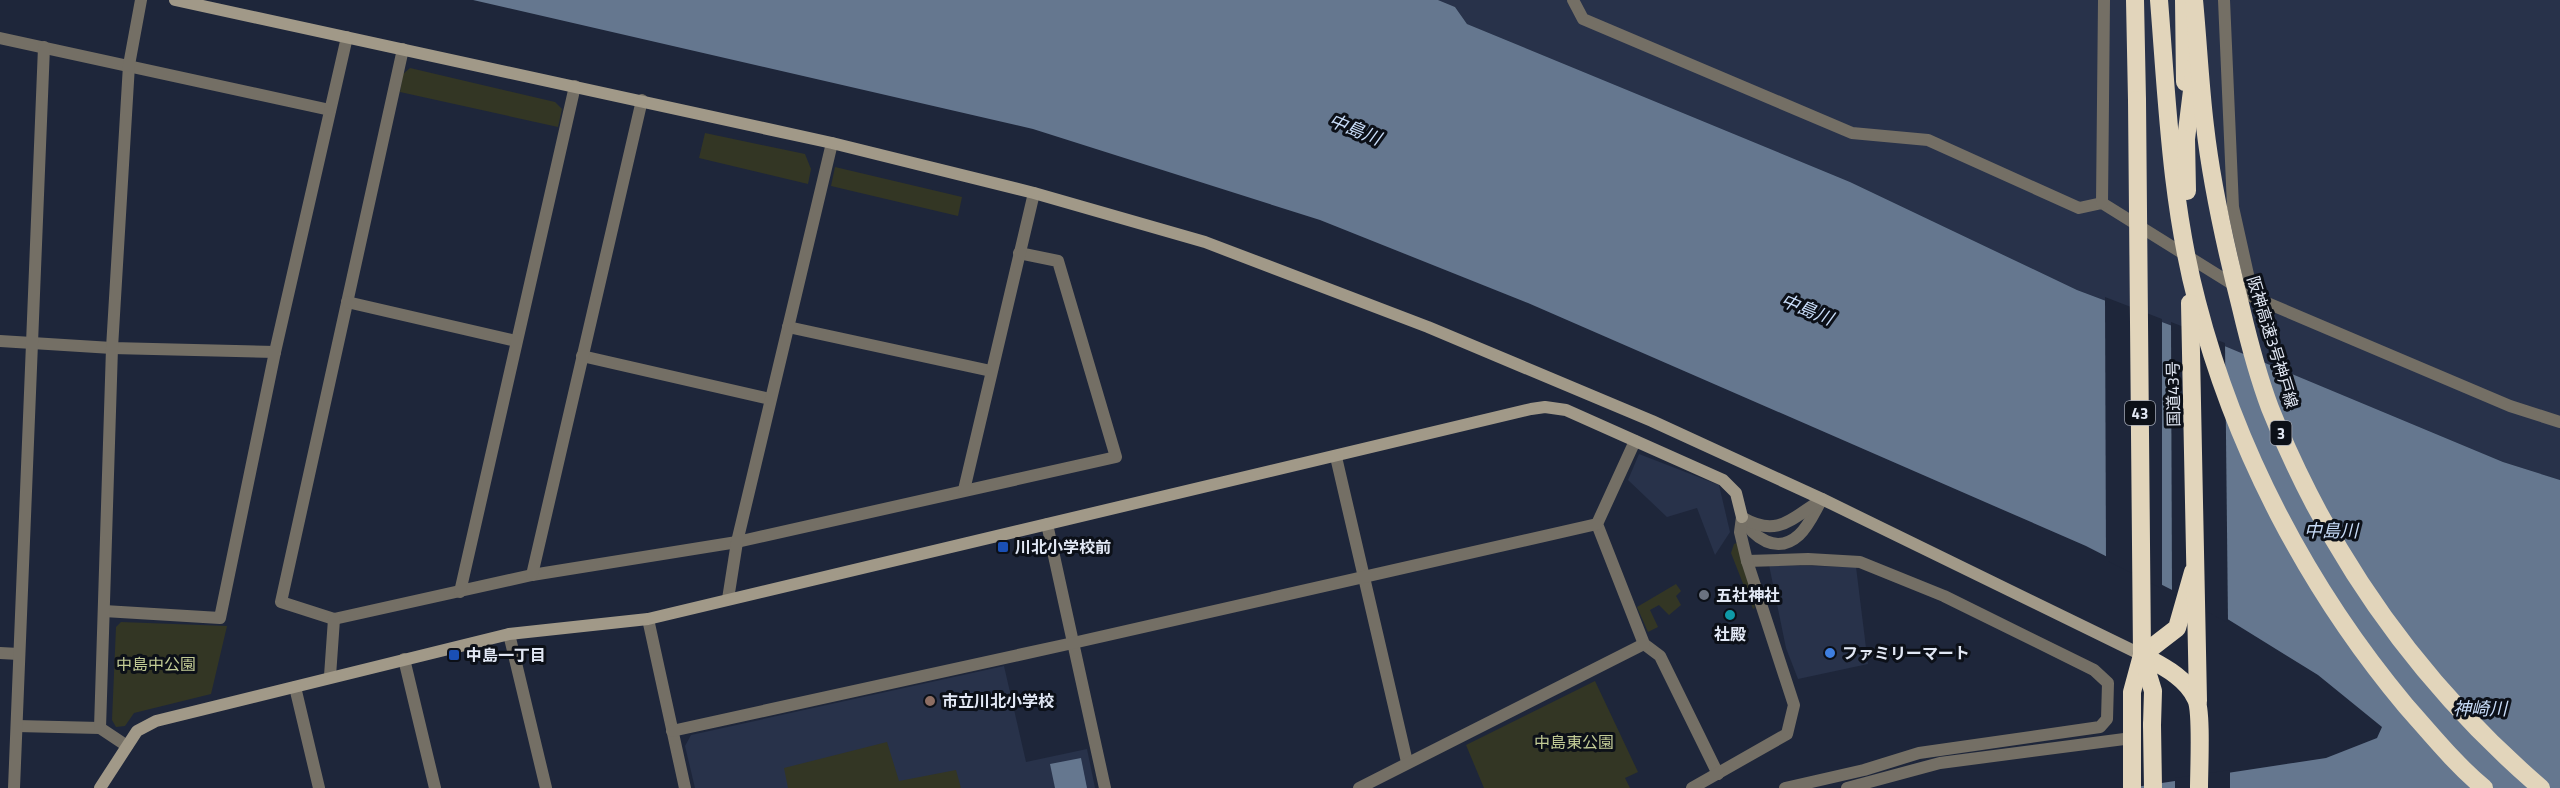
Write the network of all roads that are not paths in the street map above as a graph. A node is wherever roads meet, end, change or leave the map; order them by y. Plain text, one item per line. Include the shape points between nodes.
1 (141, 0) edge
2 (175, 0) edge
3 (1573, 0) edge
4 (2104, 0) edge
5 (2159, 0) edge
6 (2194, 0) edge
7 (2202, 0) edge
8 (2224, 0) edge
9 (2135, 7) edge
10 (2189, 12) edge
11 (347, 37) junction
12 (0, 38) edge
13 (44, 47) junction
14 (403, 49) junction
15 (129, 65) junction
16 (575, 86) junction
17 (642, 100) junction
18 (330, 110) junction
19 (832, 143) junction
20 (1034, 193) junction
21 (2102, 203) junction
22 (1019, 253) junction
23 (2253, 297) junction
24 (346, 302) junction
25 (788, 327) junction
26 (0, 341) edge
27 (516, 341) junction
28 (32, 343) junction
29 (112, 348) junction
30 (275, 352) junction
31 (582, 356) junction
32 (991, 371) junction
33 (770, 399) junction
34 (2560, 422) edge
35 (1635, 441) junction
36 (1336, 457) junction
37 (964, 490) junction
38 (1822, 500) junction
39 (1742, 517) junction
40 (1047, 524) junction
41 (1597, 524) junction
42 (1794, 538) junction
43 (737, 542) junction
44 (1808, 559) junction
45 (1747, 561) junction
46 (2195, 563) junction
47 (532, 575) junction
48 (1362, 577) junction
49 (460, 592) junction
50 (728, 598) junction
51 (104, 611) junction
52 (334, 619) junction
53 (648, 619) junction
54 (509, 634) junction
55 (1073, 643) junction
56 (1644, 644) junction
57 (0, 653) edge
58 (19, 654) junction
59 (2142, 655) junction
60 (404, 659) junction
61 (330, 676) junction
62 (295, 687) junction
63 (2198, 701) junction
64 (17, 726) junction
65 (100, 728) junction
66 (672, 731) junction
67 (2132, 738) junction
68 (128, 746) junction
69 (1407, 762) junction
70 (1718, 774) junction
71 (14, 788) edge
72 (100, 788) edge
73 (319, 788) edge
74 (435, 788) edge
75 (546, 788) edge
76 (685, 788) edge
77 (1105, 788) edge
78 (1359, 788) edge
79 (1692, 788) edge
80 (1785, 788) edge
81 (1847, 788) edge
82 (2132, 788) edge
83 (2153, 788) edge
84 (2199, 788) edge
85 (2484, 788) edge
86 (2541, 788) edge

1 - 15 street
2 - 11 street
3 - 21 street via 1584,19 1852,133 1928,140 2079,208
4 - 21 street
5 - 85 highway, 3, bridge via 2169,130 2182,227 2197,301 2239,427 2269,495 2337,616 2427,730
6 - 86 highway, 阪神高速3号神戸線 / 3, bridge via 2205,126 2220,217 2250,346 2286,444 2327,527 2365,590 2409,651 2449,701
7 - 10 highway, 国道43号
8 - 23 street via 2233,207
9 - 59 highway, 国道43号 / 43, bridge
10 - 46 highway, 国道43号, bridge via 2186,139
11 - 14 street
11 - 18 street
12 - 13 street
13 - 15 street
13 - 28 street
14 - 16 street
14 - 24 street
15 - 18 street
15 - 29 street
16 - 17 street
16 - 27 street
17 - 19 street
17 - 31 street
18 - 30 street
19 - 20 street
19 - 25 street
20 - 22 street
20 - 38 street via 1205,242 1307,279 1652,420
21 - 23 street
22 - 32 street
22 - 37 street via 1058,261 1116,457
23 - 34 street via 2510,406
24 - 27 street
24 - 52 street via 281,602
25 - 32 street
25 - 33 street
26 - 28 street
27 - 49 street
28 - 29 street
28 - 58 street
29 - 30 street
29 - 51 street
30 - 51 street via 220,618
31 - 33 street
31 - 47 street
32 - 37 street
33 - 43 street
35 - 36 street via 1566,410 1545,407
35 - 39 street via 1729,484 1736,493
35 - 41 street
36 - 40 street
36 - 48 street
37 - 43 street
38 - 39 street via 1778,526 1760,526
38 - 42 street
38 - 59 street
39 - 42 street via 1752,534 1763,540 1777,544
39 - 45 street via 1740,532
40 - 50 street
40 - 55 street
41 - 48 street
41 - 56 street
42 - 44 street via 1795,550
43 - 47 street
43 - 50 street
44 - 45 street
44 - 80 street via 1860,562 1898,576 2094,670 2108,682 2107,719 2100,727 1919,753
45 - 70 street via 1794,705 1787,734
46 - 59 highway, bridge via 2177,628
46 - 63 highway, 国道43号, bridge
47 - 49 street
48 - 55 street
48 - 69 street
49 - 52 street
50 - 53 street
51 - 65 street
52 - 61 street
53 - 54 street
53 - 66 street
54 - 60 street
54 - 75 street
55 - 66 street
55 - 77 street
56 - 69 street
56 - 70 street via 1660,656
57 - 58 street
58 - 64 street
59 - 63 highway, bridge via 2187,684
59 - 67 highway, 国道43号 / 43 via 2132,692
59 - 83 highway, 国道43号 / 43, bridge via 2153,691
60 - 61 street
60 - 74 street
61 - 62 street
62 - 68 street via 148,723 137,731
62 - 73 street
63 - 84 highway, 国道43号
64 - 65 street
64 - 71 street
65 - 68 street
66 - 76 street
67 - 81 street via 1940,763
67 - 82 highway, 国道43号 / 43
68 - 72 street
69 - 78 street
70 - 79 street

